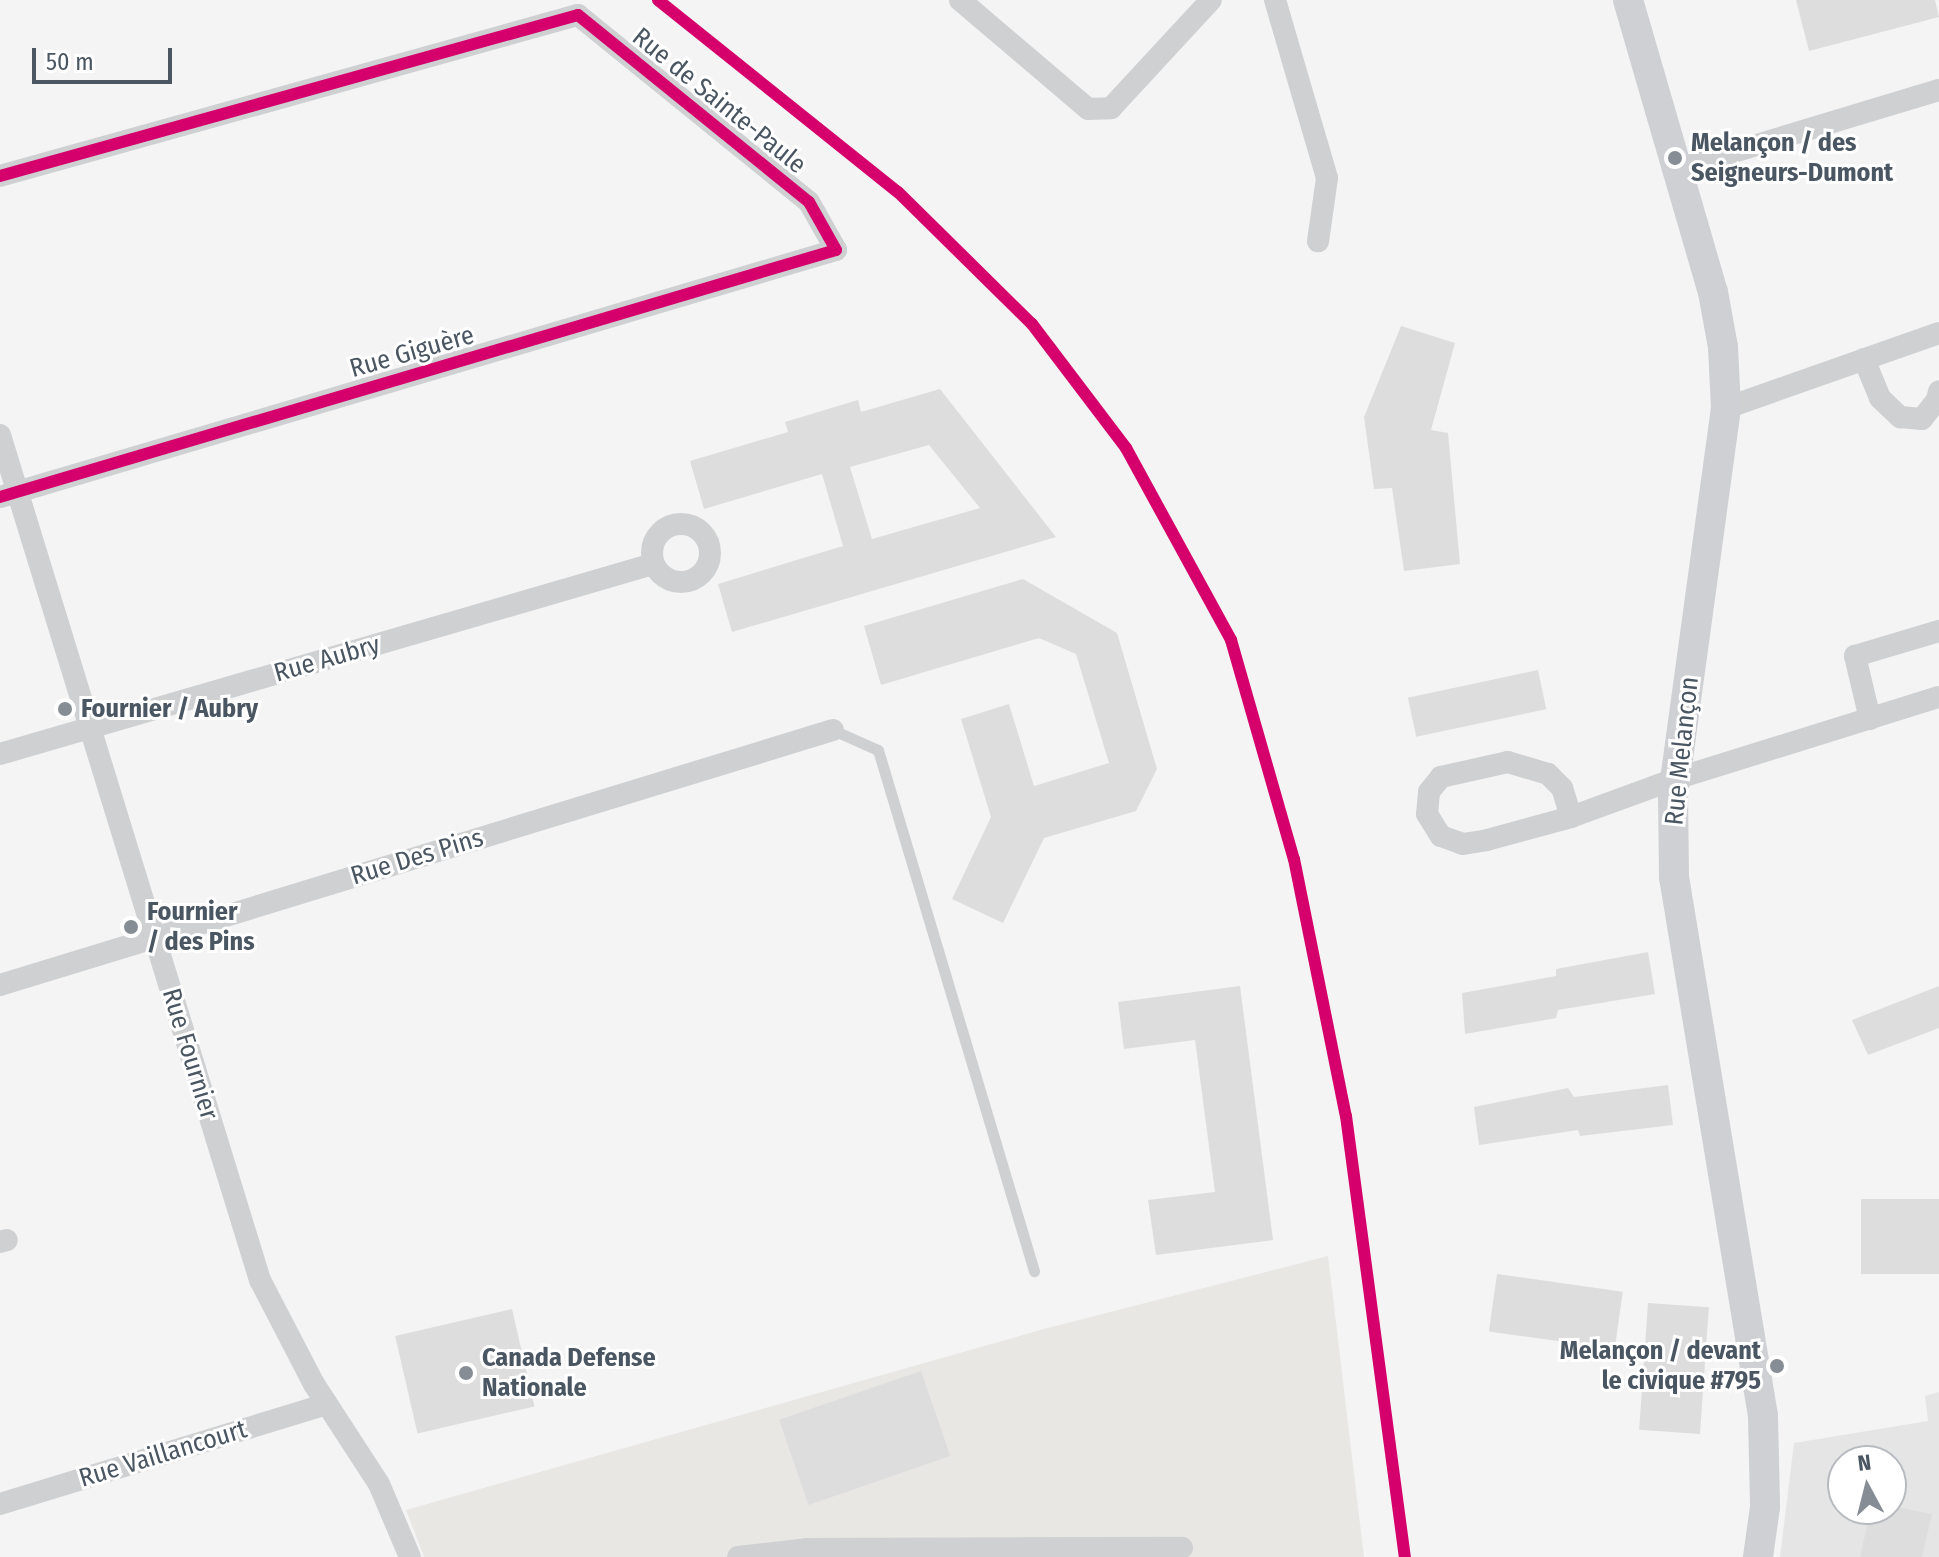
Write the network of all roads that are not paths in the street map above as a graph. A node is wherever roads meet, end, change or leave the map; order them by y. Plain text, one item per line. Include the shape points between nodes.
1 (960, 0) edge
2 (1211, 0) edge
3 (1275, 0) edge
4 (1628, 0) edge
5 (1939, 90) edge
6 (1677, 169) junction
7 (0, 176) edge
8 (1318, 241) dead end
9 (836, 250) joint
10 (1939, 333) edge
11 (1864, 359) junction
12 (1939, 391) edge
13 (1726, 408) junction
14 (0, 435) edge
15 (9, 494) edge
16 (653, 564) dead end
17 (1939, 631) edge
18 (1939, 697) edge
19 (1870, 719) junction
20 (90, 728) junction
21 (833, 730) joint
22 (0, 754) edge
23 (1675, 779) junction
24 (1571, 817) junction
25 (154, 937) junction
26 (0, 985) edge
27 (1034, 1271) dead end
28 (327, 1404) junction
29 (0, 1504) edge
30 (1182, 1548) dead end
31 (410, 1557) edge
32 (738, 1557) edge
33 (1758, 1557) edge

1 - 2 street via 1088,109 1111,108
3 - 8 street via 1327,178
4 - 6 street, Rue Melançon
5 - 6 street
6 - 13 street, Rue Melançon via 1713,292
7 - 9 street, Rue de Sainte-Paule via 578,15 809,202
9 - 15 street, Rue Giguère
10 - 11 street
11 - 12 street via 1880,398 1900,417 1922,419
11 - 13 street
13 - 23 street, Rue Melançon
14 - 15 street, Rue Fournier
15 - 20 street, Rue Fournier
16 - 20 street, Rue Aubry
17 - 19 street via 1855,656
18 - 19 street
19 - 23 street
20 - 22 street, Rue Aubry
20 - 25 street, Rue Fournier
21 - 25 street, Rue Des Pins
21 - 27 lane via 878,750
23 - 24 street
23 - 33 street, Rue Melançon via 1674,877 1763,1416 1765,1507
24 - 24 street via 1463,844 1441,836 1427,814 1429,792 1441,777 1508,762 1548,774 1562,788
25 - 26 street, Rue Des Pins
25 - 28 street, Rue Fournier via 260,1280
28 - 29 street, Rue Vaillancourt
28 - 31 street, Rue Fournier via 379,1484
30 - 32 street via 807,1549

